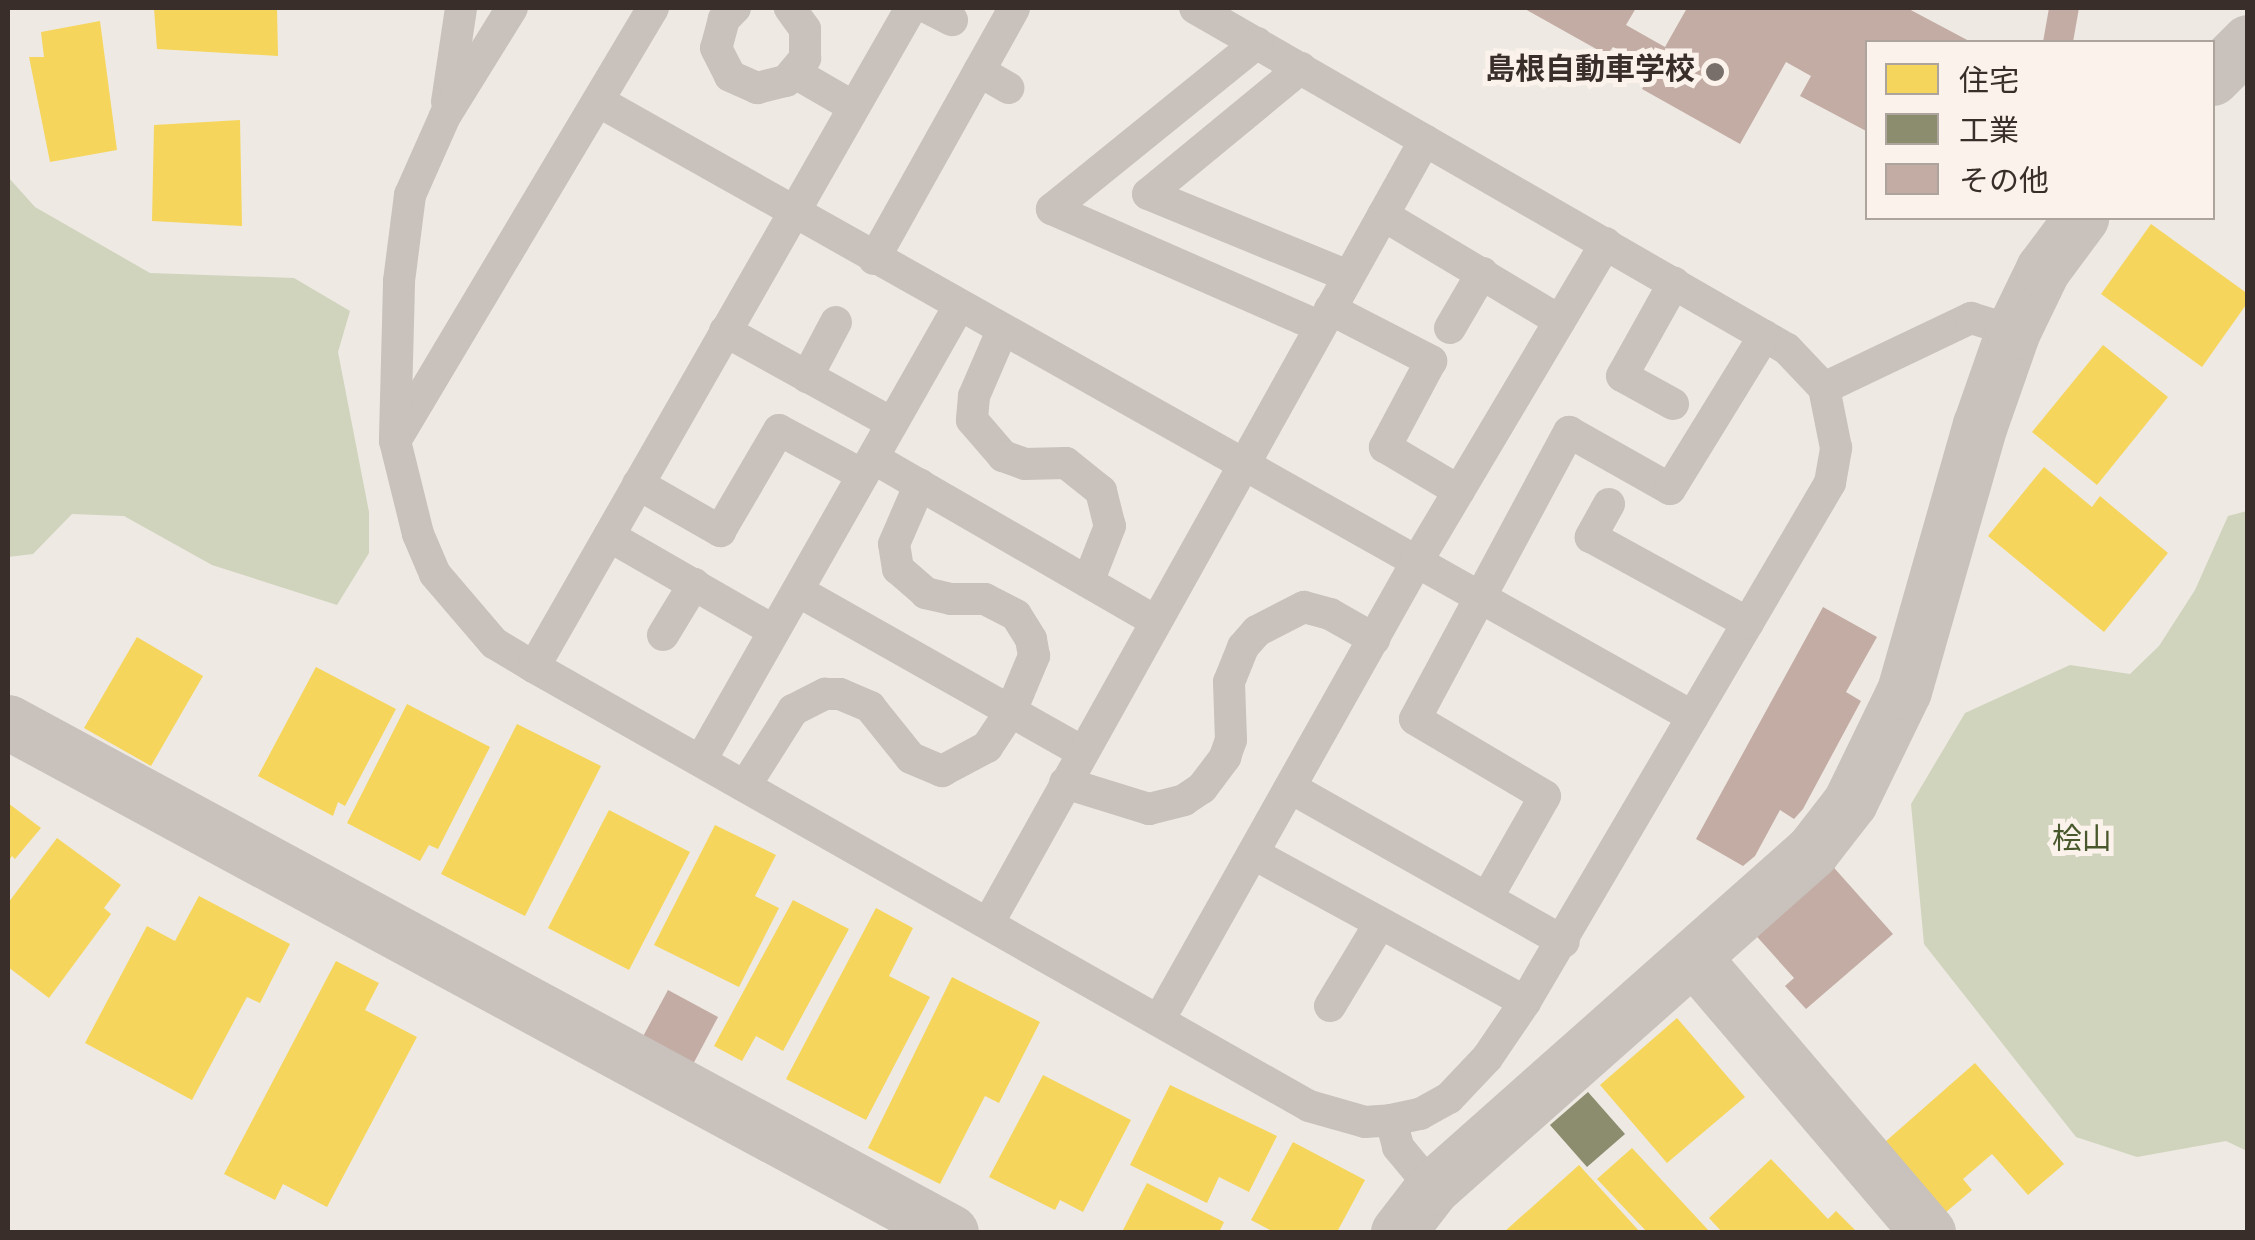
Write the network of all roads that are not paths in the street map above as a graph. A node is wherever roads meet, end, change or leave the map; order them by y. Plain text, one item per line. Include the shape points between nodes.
1 (461, 8) edge
2 (512, 8) edge
3 (653, 8) edge
4 (735, 8) edge
5 (791, 8) edge
6 (822, 8) edge
7 (912, 8) edge
8 (1014, 8) edge
9 (1195, 8) edge
10 (2248, 42) edge
11 (1257, 43) junction
12 (1300, 68) junction
13 (979, 72) junction
14 (795, 73) junction
15 (2215, 75) edge
16 (1009, 88) dead end
17 (598, 101) junction
18 (854, 107) junction
19 (446, 116) junction
20 (1426, 140) junction
21 (794, 214) junction
22 (1383, 215) junction
23 (2079, 220) edge
24 (1606, 244) junction
25 (874, 260) junction
26 (1482, 274) junction
27 (1348, 276) junction
28 (1674, 283) junction
29 (958, 306) junction
30 (1325, 317) junction
31 (1560, 321) junction
32 (836, 322) dead end
33 (1450, 328) dead end
34 (725, 331) junction
35 (1002, 331) junction
36 (2013, 331) junction
37 (1764, 336) junction
38 (807, 377) junction
39 (1824, 388) junction
40 (1673, 404) dead end
41 (892, 423) junction
42 (395, 441) junction
43 (1240, 465) junction
44 (868, 467) junction
45 (638, 484) junction
46 (920, 484) junction
47 (1459, 491) junction
48 (1609, 504) dead end
49 (608, 536) junction
50 (1416, 563) junction
51 (1088, 582) junction
52 (694, 584) junction
53 (798, 591) junction
54 (1478, 597) junction
55 (1156, 621) junction
56 (1748, 624) junction
57 (774, 631) junction
58 (663, 635) dead end
59 (1374, 639) junction
60 (534, 667) junction
61 (1011, 711) junction
62 (1693, 717) junction
63 (8, 722) edge
64 (1082, 752) junction
65 (701, 760) junction
66 (1065, 783) junction
67 (745, 786) junction
68 (1290, 788) junction
69 (1254, 854) junction
70 (1487, 898) junction
71 (989, 922) junction
72 (1380, 923) junction
73 (1564, 942) junction
74 (1693, 957) junction
75 (1525, 1002) junction
76 (1330, 1006) dead end
77 (1159, 1020) junction
78 (1390, 1120) junction
79 (1432, 1188) junction
80 (951, 1232) edge
81 (1398, 1232) edge
82 (1928, 1232) edge

1 - 19 lane
2 - 19 lane
3 - 17 lane
4 - 14 lane via 724,19 716,48 730,76 757,88
5 - 6 lane
5 - 14 lane via 807,44
7 - 18 lane
8 - 13 lane
9 - 11 lane
10 - 15 street
11 - 12 lane
11 - 30 lane via 1052,210
12 - 20 lane
12 - 27 lane via 1148,194
13 - 16 lane
13 - 25 lane
14 - 18 lane
17 - 21 lane
17 - 42 lane
18 - 21 lane
19 - 42 lane via 410,195 399,281
20 - 22 lane
20 - 24 lane
21 - 25 lane
21 - 34 lane
22 - 26 lane
22 - 27 lane
23 - 36 street via 2043,269
24 - 28 lane
24 - 31 lane
25 - 29 lane
26 - 31 lane
26 - 33 lane
27 - 30 lane
28 - 37 lane
28 - 40 lane via 1622,376
29 - 35 lane
29 - 41 lane
30 - 43 lane
30 - 47 lane via 1431,361 1385,447
31 - 47 lane
32 - 38 lane
34 - 38 lane
34 - 45 lane
35 - 43 lane
35 - 51 lane via 974,396 972,420 1003,456 1024,464 1066,463 1102,492 1110,526
36 - 39 lane via 1971,318
36 - 74 street via 1904,691 1850,802 1812,851
37 - 39 lane via 1787,349
37 - 54 lane via 1670,489 1569,432
38 - 41 lane
39 - 56 lane via 1836,448 1830,483
41 - 44 lane
42 - 60 lane via 435,574 494,643
43 - 50 lane
43 - 55 lane
44 - 45 lane via 779,430 720,531
44 - 46 lane
44 - 53 lane
45 - 49 lane
46 - 51 lane
46 - 61 lane via 894,544 898,569 926,593 986,598 1016,615 1032,639 1034,656
47 - 50 lane
48 - 56 lane via 1591,537
49 - 52 lane
49 - 60 lane
50 - 54 lane
50 - 59 lane
51 - 55 lane
52 - 57 lane
52 - 58 lane
53 - 57 lane
53 - 61 lane
54 - 62 lane
54 - 70 lane via 1415,719 1545,796
55 - 64 lane
56 - 62 lane
57 - 65 lane
59 - 66 lane via 1304,606 1257,631 1229,682 1226,757 1184,800 1149,809
59 - 68 lane
60 - 65 lane
61 - 64 lane
61 - 67 lane via 987,746 942,771 911,758 870,707 825,694 792,710
62 - 73 lane
63 - 80 street
64 - 66 lane
65 - 67 lane
66 - 71 lane
67 - 71 lane
68 - 69 lane
68 - 70 lane
69 - 72 lane
69 - 77 lane
70 - 73 lane
71 - 77 lane
72 - 75 lane
72 - 76 lane
73 - 75 lane
74 - 79 street
74 - 82 street
75 - 78 lane via 1449,1098
77 - 78 lane via 1309,1106 1364,1122
78 - 79 lane via 1398,1147
79 - 81 street

